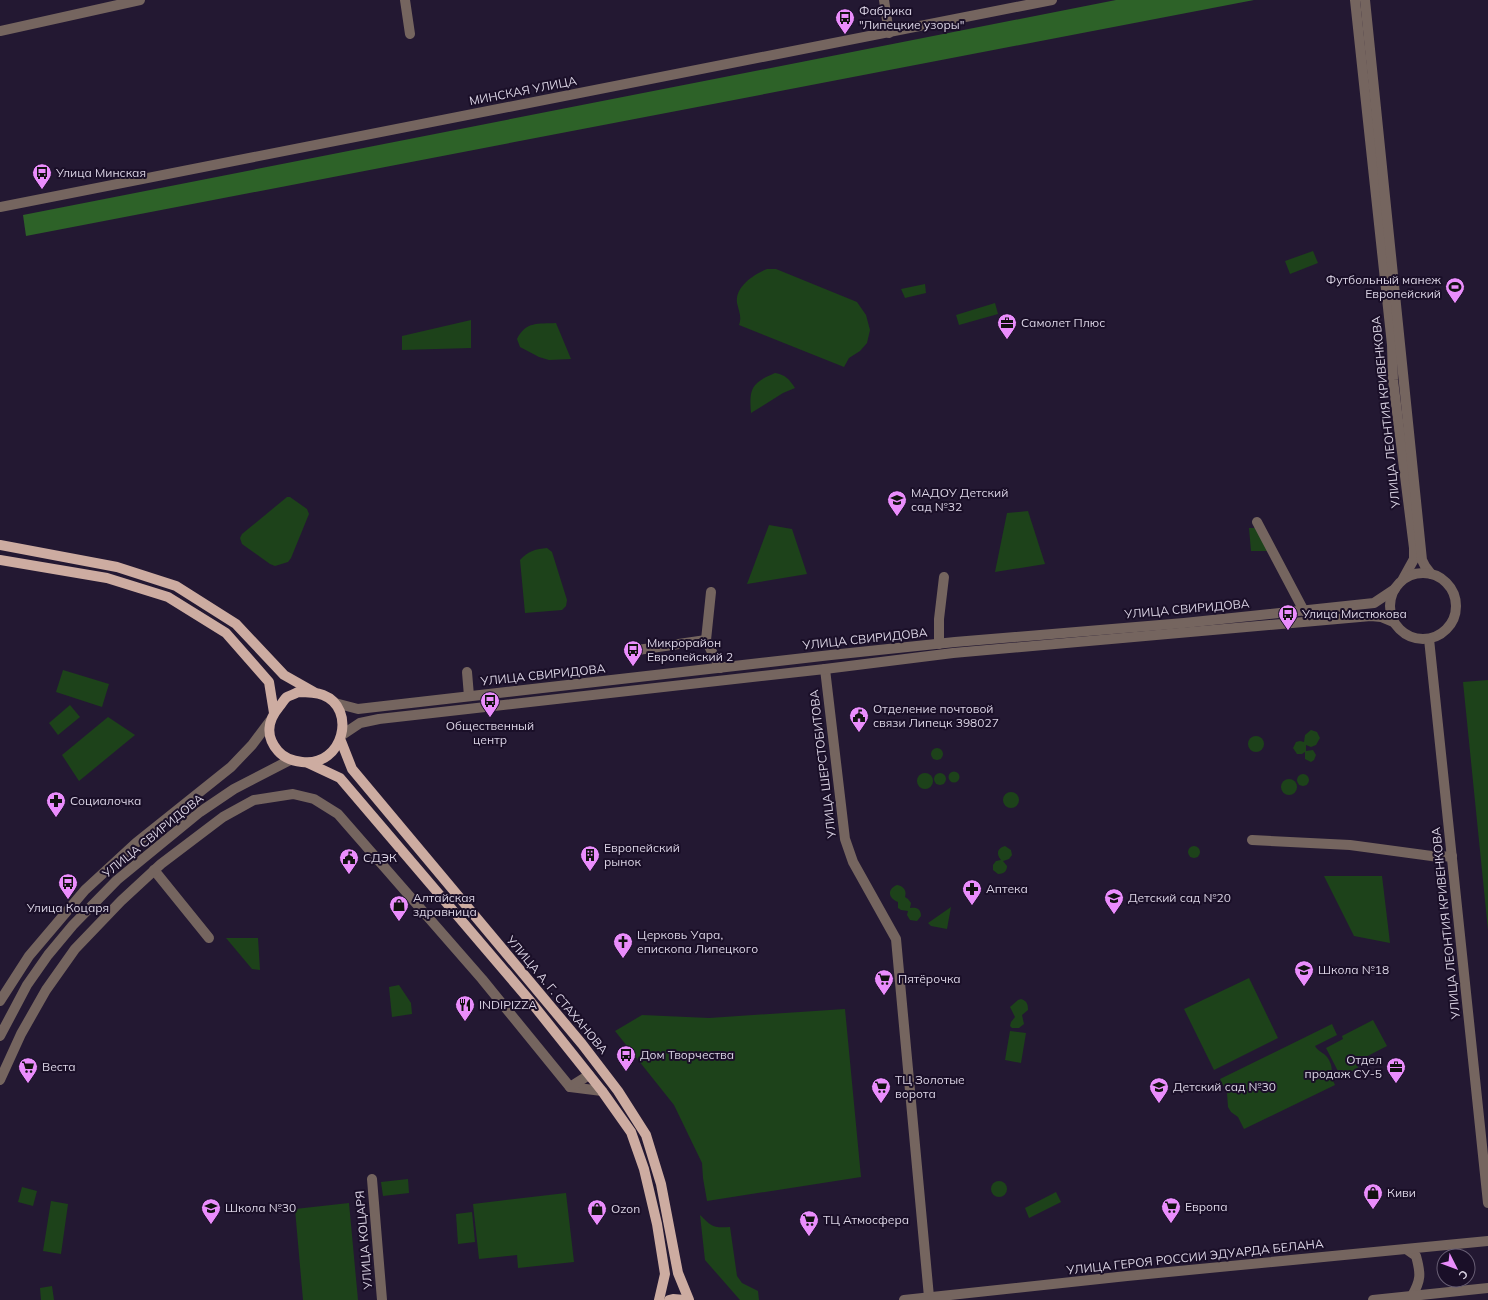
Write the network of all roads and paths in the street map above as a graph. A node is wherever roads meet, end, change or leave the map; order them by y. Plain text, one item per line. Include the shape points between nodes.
1 (140, 0) edge
2 (405, 0) edge
3 (884, 0) edge
4 (1052, 0) edge
5 (1355, 0) edge
6 (1365, 0) edge
7 (0, 31) edge
8 (888, 33) junction
9 (410, 34) dead end
10 (0, 207) edge
11 (1258, 522) dead end
12 (0, 545) edge
13 (0, 560) edge
14 (1431, 574) junction
15 (944, 577) dead end
16 (1403, 580) junction
17 (1395, 589) junction
18 (711, 592) dead end
19 (1304, 611) junction
20 (1393, 622) junction
21 (706, 640) junction
22 (1429, 640) junction
23 (940, 644) junction
24 (631, 651) dead end
25 (720, 668) junction
26 (826, 669) junction
27 (467, 672) dead end
28 (314, 692) junction
29 (469, 696) junction
30 (335, 703) junction
31 (272, 717) junction
32 (341, 738) junction
33 (290, 760) junction
34 (308, 763) junction
35 (1252, 840) dead end
36 (1452, 856) junction
37 (154, 870) junction
38 (209, 938) dead end
39 (0, 1001) edge
40 (0, 1036) edge
41 (589, 1075) junction
42 (0, 1080) edge
43 (570, 1087) junction
44 (602, 1091) junction
45 (372, 1178) dead end
46 (1488, 1203) edge
47 (1488, 1241) edge
48 (1406, 1249) junction
49 (1488, 1288) edge
50 (1412, 1296) junction
51 (928, 1298) junction
52 (382, 1300) edge
53 (659, 1300) edge
54 (669, 1300) edge
55 (685, 1300) edge
56 (689, 1300) edge
57 (904, 1300) edge
58 (1373, 1300) edge

1 - 7 street
2 - 9 street
3 - 8 street
4 - 8 street, МИНСКАЯ УЛИЦА
5 - 16 street, УЛИЦА ЛЕОНТИЯ КРИВЕНКОВА via 1414,548 1414,559
6 - 14 street, УЛИЦА ЛЕОНТИЯ КРИВЕНКОВА via 1422,560
8 - 10 street, МИНСКАЯ УЛИЦА
11 - 19 street
12 - 28 main road via 117,567 176,586 236,624 284,675
13 - 31 main road via 107,578 168,597 226,633 269,682
14 - 16 street via 1422,572
14 - 22 street via 1442,578 1452,589 1456,600 1456,613 1450,627
15 - 23 street via 939,619
16 - 17 street
17 - 19 street, УЛИЦА СВИРИДОВА via 1374,603
17 - 20 street via 1391,604
18 - 21 street
19 - 23 street, УЛИЦА СВИРИДОВА
20 - 22 street via 1399,630 1410,637
20 - 26 street, УЛИЦА СВИРИДОВА via 1371,616 953,653
21 - 24 street
21 - 25 street
22 - 36 street, УЛИЦА ЛЕОНТИЯ КРИВЕНКОВА
23 - 25 street, УЛИЦА СВИРИДОВА
25 - 29 street, УЛИЦА СВИРИДОВА
26 - 32 street, УЛИЦА СВИРИДОВА via 379,719 360,723
26 - 51 street, УЛИЦА ШЕРСТОБИТОВА via 845,839 853,862 896,939
27 - 29 street
28 - 30 main road
28 - 31 main road via 298,692 286,698
29 - 30 street, УЛИЦА СВИРИДОВА via 358,710
30 - 32 main road via 342,718
31 - 33 main road via 270,738 278,751
31 - 39 street, УЛИЦА СВИРИДОВА via 252,745 231,767 136,843 86,890 29,956
32 - 34 main road via 331,754
32 - 56 main road, УЛИЦА А. Г. СТАХАНОВА via 352,769 582,1044 618,1091 643,1130 661,1184 677,1266
33 - 34 main road
33 - 40 street, УЛИЦА СВИРИДОВА via 234,789 200,812 117,880 48,955 27,985
34 - 41 main road, УЛИЦА А. Г. СТАХАНОВА via 340,778 526,996
35 - 36 street via 1350,845 1439,857
36 - 46 street, УЛИЦА ЛЕОНТИЯ КРИВЕНКОВА
37 - 38 street
37 - 42 street via 75,949 46,990 21,1034
37 - 43 street via 223,817 254,800 292,794 314,799 338,814 482,979
41 - 43 street
41 - 44 main road, УЛИЦА А. Г. СТАХАНОВА
43 - 44 street
44 - 53 main road, УЛИЦА А. Г. СТАХАНОВА via 631,1132 644,1169 665,1274
45 - 52 street, УЛИЦА КОЦАРЯ
47 - 48 street, УЛИЦА ГЕРОЯ РОССИИ ЭДУАРДА БЕЛАНА
48 - 50 street via 1416,1256 1418,1263 1419,1283
48 - 51 street, УЛИЦА ГЕРОЯ РОССИИ ЭДУАРДА БЕЛАНА
49 - 50 street
50 - 58 street
51 - 57 street, УЛИЦА ГЕРОЯ РОССИИ ЭДУАРДА БЕЛАНА
54 - 55 main road

